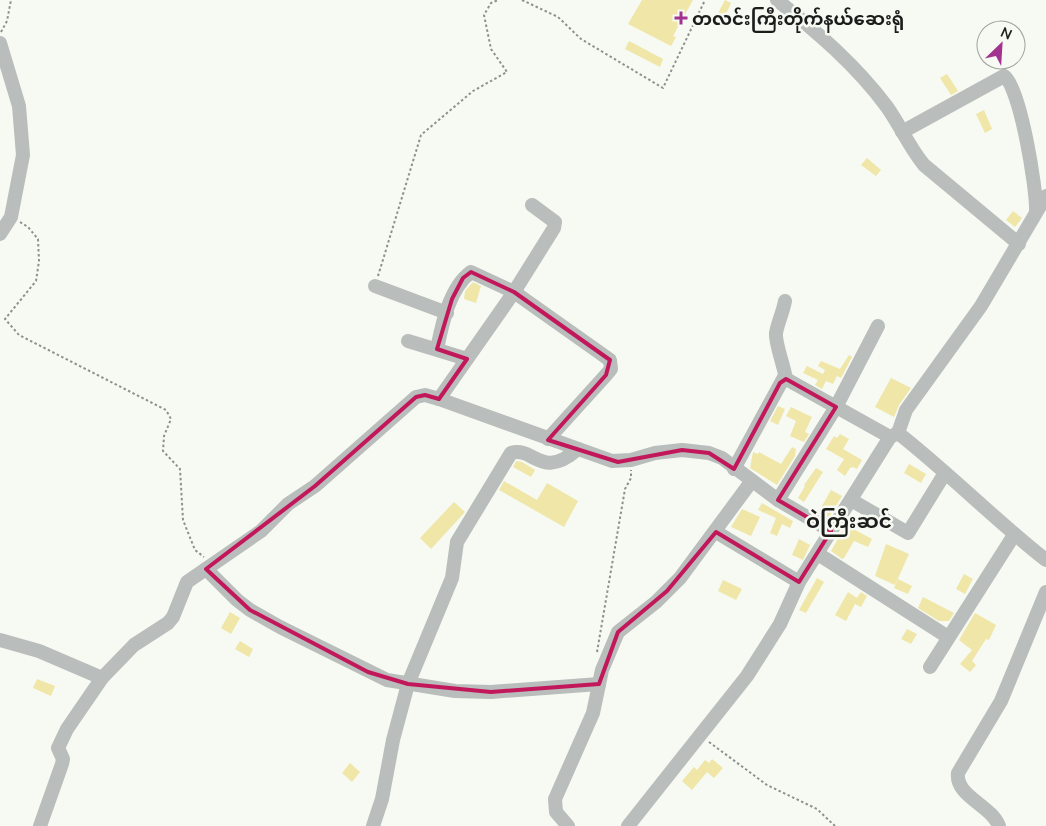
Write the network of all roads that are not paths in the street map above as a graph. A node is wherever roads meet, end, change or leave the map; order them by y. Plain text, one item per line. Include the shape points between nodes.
1 (777, 0) edge
2 (0, 43) edge
3 (902, 132) junction
4 (1046, 196) edge
5 (532, 205) dead end
6 (1036, 211) junction
7 (0, 234) edge
8 (1019, 244) junction
9 (375, 286) road end
10 (514, 292) junction
11 (784, 301) dead end
12 (447, 313) junction
13 (878, 326) dead end
14 (408, 341) dead end
15 (437, 349) junction
16 (467, 359) junction
17 (786, 379) junction
18 (439, 399) junction
19 (836, 407) junction
20 (894, 435) junction
21 (548, 439) junction
22 (578, 449) junction
23 (734, 469) junction
24 (946, 474) junction
25 (751, 482) junction
26 (778, 500) junction
27 (851, 500) junction
28 (831, 531) junction
29 (716, 532) junction
30 (1014, 535) junction
31 (818, 554) junction
32 (1046, 560) edge
33 (210, 567) junction
34 (799, 582) junction
35 (1046, 592) edge
36 (948, 637) junction
37 (0, 640) edge
38 (930, 667) dead end
39 (102, 678) junction
40 (408, 684) junction
41 (600, 684) junction
42 (40, 826) edge
43 (373, 826) edge
44 (568, 826) edge
45 (628, 826) edge
46 (999, 826) edge

1 - 3 street via 872,88
2 - 7 street via 19,106 23,155 11,217
3 - 6 street via 1004,76 1011,84 1024,130 1035,179
3 - 8 street via 924,164
4 - 6 street
5 - 10 street via 556,224
6 - 8 street
8 - 20 street via 981,306 906,410
9 - 12 street
10 - 12 street via 471,272 463,278
10 - 16 street
10 - 21 street via 610,360 612,365
11 - 17 street via 776,333
12 - 15 street
13 - 19 street
14 - 15 street
15 - 16 street
16 - 18 street
17 - 19 street
17 - 23 street via 780,383
18 - 21 street
18 - 33 street via 425,395 416,397 315,486 288,504 261,531
19 - 20 street
19 - 26 street
20 - 24 street
20 - 27 street
21 - 22 street
22 - 23 street via 612,461 682,450 709,452
22 - 40 street via 565,460 543,463 520,453 510,453 457,542 452,578
23 - 25 street
24 - 27 street via 908,533
24 - 30 street
25 - 26 street
25 - 29 street
26 - 28 street
27 - 28 street
28 - 31 street
29 - 34 street
29 - 41 street via 667,591 618,632 602,670
30 - 32 street
30 - 36 street
31 - 34 street
31 - 36 street
33 - 39 street via 187,582 168,623 134,645
33 - 40 street via 237,600 280,627 368,672
34 - 45 street via 780,624 747,676
35 - 46 street via 1000,700 958,773 960,787
36 - 38 street
37 - 39 street via 39,651
39 - 42 street via 58,748 63,759
40 - 41 street via 490,692
40 - 43 street
41 - 44 street via 593,713 555,799 556,812

